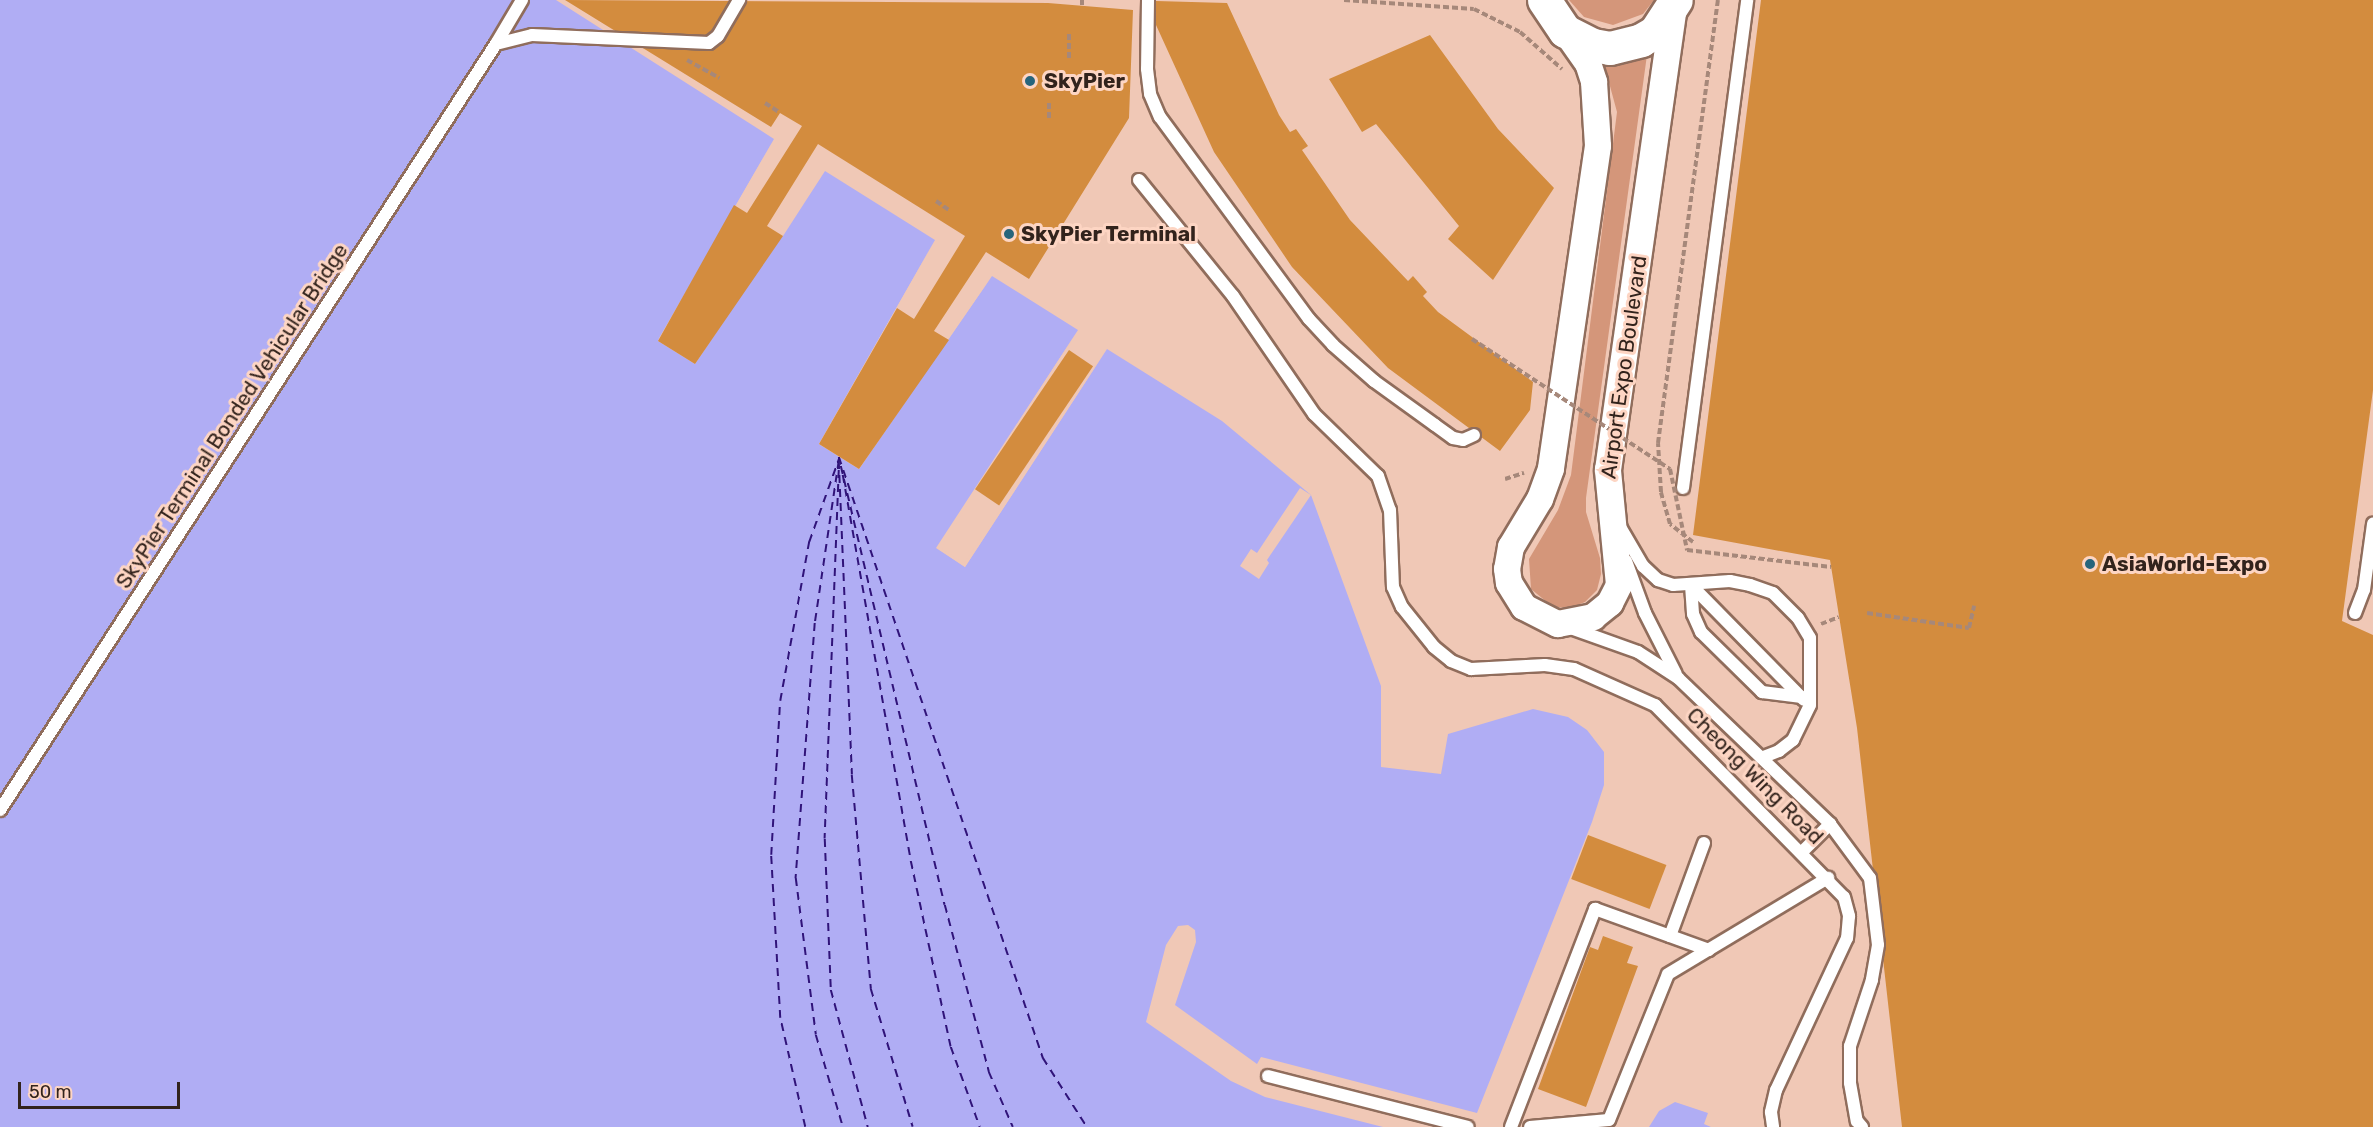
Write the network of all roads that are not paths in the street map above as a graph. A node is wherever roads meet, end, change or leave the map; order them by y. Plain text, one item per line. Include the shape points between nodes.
1 (522, 0) edge
2 (740, 0) edge
3 (1148, 0) edge
4 (1523, 0) edge
5 (1747, 0) edge
6 (1675, 3) edge
7 (1553, 26) edge
8 (496, 44) junction
9 (1139, 180) dead end
10 (1474, 435) dead end
11 (1683, 489) dead end
12 (1611, 518) junction
13 (2373, 524) edge
14 (1690, 585) junction
15 (2355, 613) dead end
16 (1558, 624) junction
17 (1678, 678) junction
18 (1806, 701) junction
19 (1761, 758) junction
20 (0, 810) edge
21 (1830, 824) junction
22 (1704, 843) dead end
23 (1802, 852) junction
24 (1828, 878) junction
25 (1670, 936) junction
26 (1708, 950) junction
27 (1268, 1076) dead end
28 (1468, 1127) edge
29 (1511, 1127) edge
30 (1530, 1127) edge
31 (1773, 1127) edge
32 (1862, 1127) edge

1 - 8 lane, SkyPier Terminal Bonded Vehicular Bridge
2 - 8 lane via 718,36 709,43 532,35
3 - 10 lane via 1147,69 1150,94 1160,117 1309,319 1333,345 1453,438 1463,440
4 - 7 street, Airport Expo Boulevard
5 - 11 lane
6 - 7 street, Airport Expo Boulevard via 1655,32 1626,46 1593,45
6 - 12 street, Airport Expo Boulevard via 1610,459
7 - 16 street via 1588,63 1594,82 1598,146 1551,469 1540,499 1511,548 1507,569 1509,583 1524,607
8 - 20 lane, SkyPier Terminal Bonded Vehicular Bridge
9 - 23 lane, Cheong Wing Road via 1233,296 1314,414 1377,476 1390,510 1393,587 1409,617 1434,647 1461,666 1492,670 1562,666 1655,705
12 - 14 lane via 1643,566 1658,580
12 - 16 street, Airport Expo Boulevard via 1619,574 1616,594 1593,617
12 - 17 lane via 1645,613
13 - 15 lane via 2364,590
14 - 18 lane
14 - 18 lane via 1693,614 1701,632 1762,692
14 - 18 lane via 1730,581 1773,593 1798,618 1810,638
16 - 17 lane via 1638,652
17 - 19 lane
18 - 19 lane via 1793,740
19 - 21 lane
21 - 23 lane
21 - 32 lane via 1870,878 1875,912 1878,945 1872,980 1850,1046 1850,1083 1857,1121
22 - 25 lane
23 - 24 lane, Cheong Wing Road
24 - 26 lane
24 - 31 lane, Cheong Wing Road via 1847,906 1847,938 1776,1090 1771,1112
25 - 26 lane
25 - 29 lane via 1595,909
26 - 30 lane via 1668,974 1609,1120
27 - 28 lane

